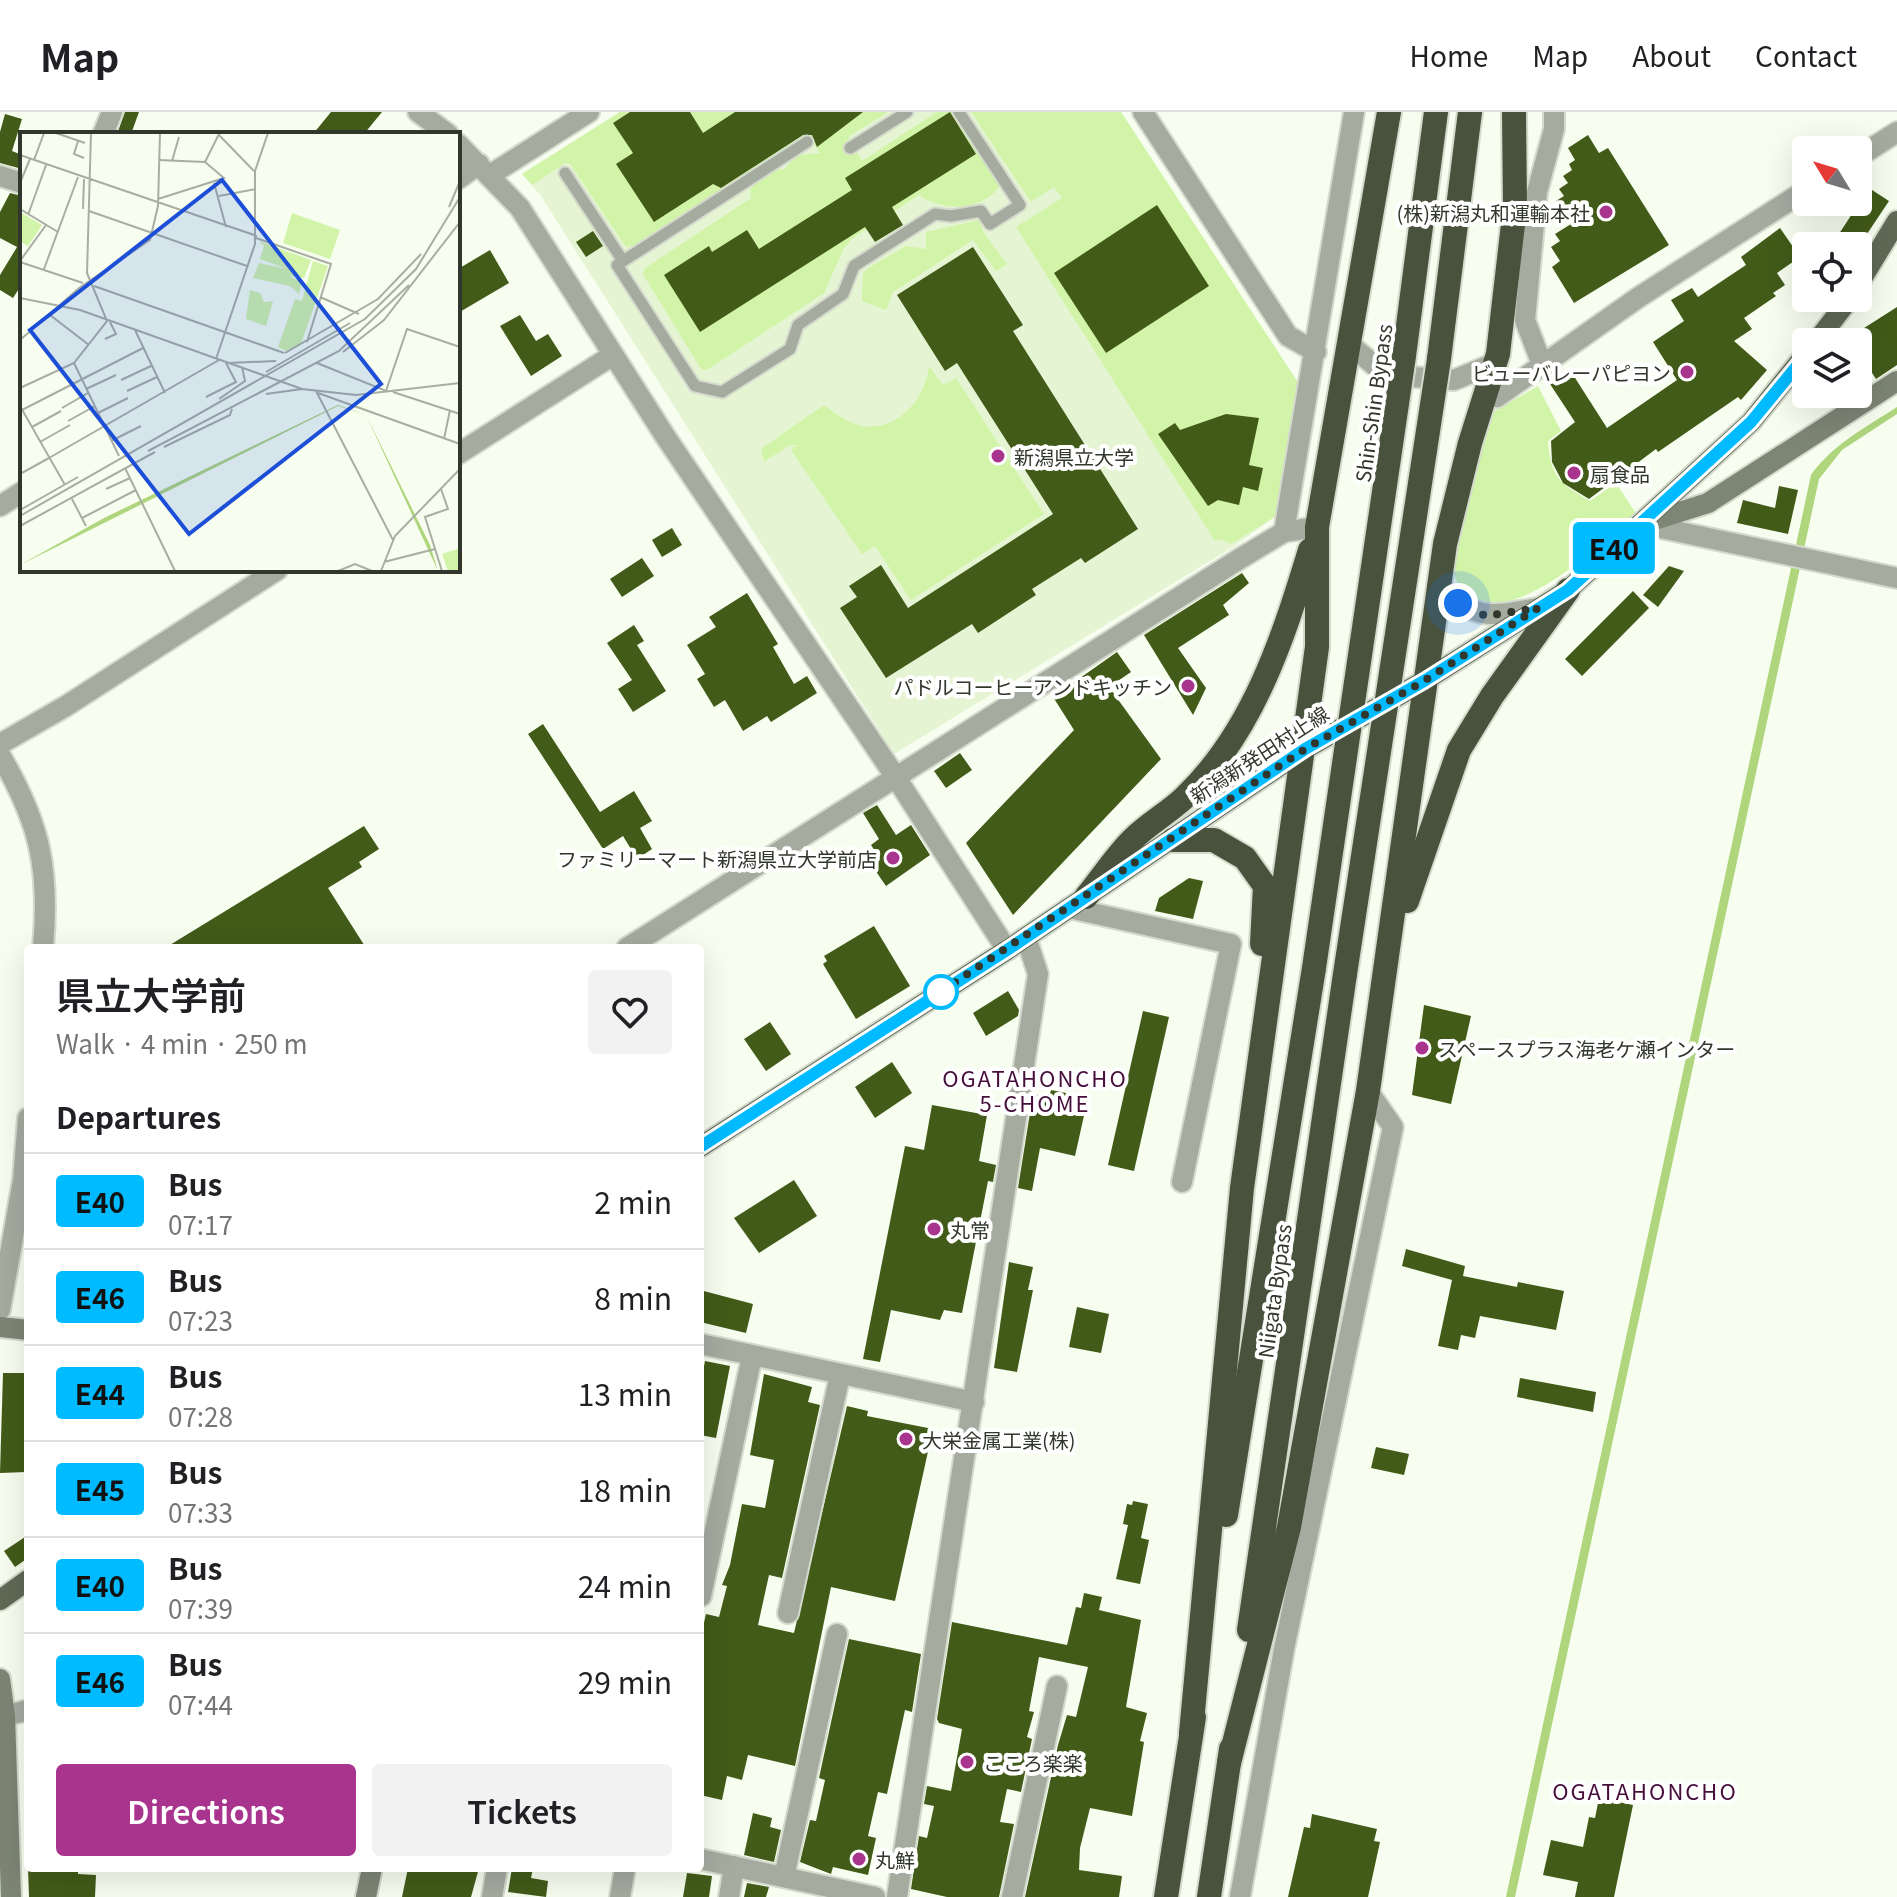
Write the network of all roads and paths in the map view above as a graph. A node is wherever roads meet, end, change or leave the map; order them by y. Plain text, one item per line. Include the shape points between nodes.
1 (112, 112) edge
2 (418, 112) edge
3 (589, 112) edge
4 (907, 112) edge
5 (959, 112) edge
6 (1143, 112) edge
7 (1354, 112) edge
8 (1389, 112) edge
9 (1436, 112) edge
10 (1470, 112) edge
11 (1514, 112) edge
12 (1554, 112) edge
13 (104, 132) edge
14 (445, 132) edge
15 (1897, 132) edge
16 (807, 142) dead end
17 (460, 146) edge
18 (850, 148) dead end
19 (1872, 148) edge
20 (484, 170) junction
21 (565, 173) dead end
22 (0, 176) edge
23 (460, 178) edge
24 (20, 182) edge
25 (1792, 199) edge
26 (1897, 221) edge
27 (623, 261) junction
28 (1872, 262) edge
29 (1839, 312) edge
30 (1827, 328) edge
31 (1349, 344) junction
32 (1316, 352) junction
33 (613, 355) junction
34 (1495, 363) junction
35 (1543, 367) junction
36 (1792, 371) edge
37 (1897, 381) edge
38 (1487, 390) junction
39 (460, 453) edge
40 (20, 493) edge
41 (0, 506) edge
42 (1642, 524) junction
43 (1317, 527) junction
44 (1284, 532) junction
45 (274, 572) edge
46 (1897, 578) edge
47 (1439, 585) junction
48 (1568, 590) junction
49 (1538, 608) junction
50 (1424, 681) junction
51 (1355, 700) joint
52 (0, 744) edge
53 (1305, 749) junction
54 (0, 755) edge
55 (895, 776) junction
56 (1173, 840) junction
57 (1078, 903) junction
58 (1026, 937) junction
59 (43, 944) edge
60 (633, 944) edge
61 (1007, 950) junction
62 (1388, 961) junction
63 (1368, 1091) junction
64 (1248, 1138) junction
65 (704, 1144) edge
66 (24, 1168) edge
67 (1182, 1182) dead end
68 (0, 1310) edge
69 (0, 1327) edge
70 (24, 1330) edge
71 (704, 1345) edge
72 (752, 1356) junction
73 (840, 1375) junction
74 (974, 1402) junction
75 (704, 1582) edge
76 (24, 1583) edge
77 (0, 1600) edge
78 (788, 1613) dead end
79 (837, 1634) dead end
80 (0, 1679) edge
81 (1057, 1686) dead end
82 (24, 1711) edge
83 (5, 1716) junction
84 (1191, 1733) junction
85 (1229, 1763) junction
86 (704, 1860) edge
87 (734, 1866) junction
88 (371, 1872) edge
89 (496, 1872) edge
90 (624, 1872) edge
91 (784, 1877) junction
92 (11, 1897) edge
93 (366, 1897) edge
94 (492, 1897) edge
95 (620, 1897) edge
96 (729, 1897) edge
97 (875, 1897) edge
98 (897, 1897) edge
99 (1012, 1897) edge
100 (1166, 1897) edge
101 (1209, 1897) edge
102 (1240, 1897) edge

1 - 13 street
2 - 14 street
3 - 20 street
4 - 18 lane
5 - 27 lane via 1020,205 990,224 981,211 935,214 854,266 843,294 798,325 790,349 722,392 695,386 617,265
6 - 32 street via 1288,336
7 - 32 street
8 - 31 highway
9 - 51 highway, Shin-Shin Bypass, bridge
10 - 85 highway, Niigata Bypass, bridge via 1439,359
11 - 34 highway via 1515,207
12 - 35 street via 1537,192 1525,320
15 - 19 street
16 - 27 lane
17 - 20 street
20 - 23 street
20 - 33 street via 520,208
21 - 27 lane
22 - 24 street
25 - 35 street via 1639,297
26 - 28 main road
29 - 30 main road
31 - 34 street via 1386,375 1454,380
31 - 43 highway
32 - 44 street
33 - 39 street
33 - 55 street
34 - 38 highway
35 - 38 street via 1497,397
36 - 42 main road, 新潟新発田村上線 via 1751,422
37 - 42 street via 1708,503
38 - 47 highway via 1459,486
40 - 41 street
42 - 46 street
42 - 48 main road, 新潟新発田村上線
43 - 44 street
43 - 53 highway via 1317,647
43 - 57 highway via 1281,644 1253,704 1185,798 1132,840
44 - 55 street
45 - 52 street
47 - 49 street via 1458,603 1486,616
47 - 50 highway
48 - 49 main road, 新潟新発田村上線
48 - 62 highway via 1459,750
49 - 50 main road, 新潟新発田村上線
50 - 53 main road, 新潟新発田村上線
50 - 62 highway
51 - 84 highway, Niigata Bypass, bridge
53 - 56 main road, 新潟新発田村上線
53 - 64 highway
54 - 59 street via 25,797 41,847
55 - 60 street
55 - 61 street
56 - 57 main road, 新潟新発田村上線
56 - 64 highway via 1214,840 1245,858 1265,886
57 - 58 main road, 新潟新発田村上線
57 - 67 street via 1231,944
58 - 61 main road, 新潟新発田村上線
58 - 74 street via 1038,974
61 - 65 main road, 新潟新発田村上線
62 - 63 highway
63 - 85 highway via 1289,1527
63 - 102 street via 1393,1127 1284,1649
64 - 84 highway
66 - 68 street
69 - 70 street
71 - 72 street
72 - 73 street
72 - 75 street
73 - 74 street
73 - 78 street
74 - 98 street
76 - 77 main road
79 - 91 street
80 - 83 street
81 - 99 street
82 - 83 street
83 - 92 street
84 - 100 highway, Niigata Bypass
85 - 101 highway, Niigata Bypass
86 - 87 street
87 - 91 street
87 - 96 street
88 - 93 street
89 - 94 street
90 - 95 street
91 - 97 street

